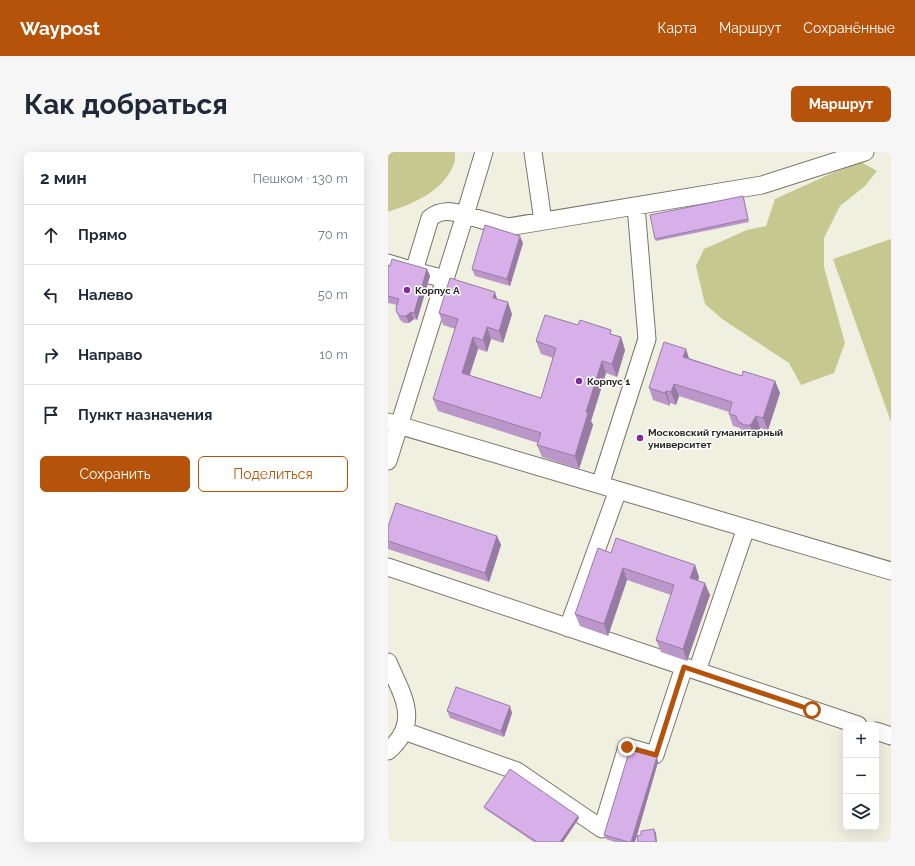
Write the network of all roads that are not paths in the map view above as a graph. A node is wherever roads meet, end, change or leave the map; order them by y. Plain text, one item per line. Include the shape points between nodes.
1 (484, 152) edge
2 (532, 152) edge
3 (866, 152) edge
4 (823, 159) edge
5 (636, 206) junction
6 (465, 215) junction
7 (543, 221) junction
8 (388, 263) edge
9 (414, 271) junction
10 (445, 280) junction
11 (394, 423) edge
12 (388, 461) edge
13 (600, 485) junction
14 (618, 490) junction
15 (746, 528) junction
16 (388, 567) edge
17 (891, 571) edge
18 (568, 628) junction
19 (388, 662) edge
20 (691, 669) junction
21 (849, 722) edge
22 (404, 731) junction
23 (879, 732) edge
24 (891, 736) edge
25 (388, 751) edge

1 - 6 lane
2 - 7 lane
3 - 4 lane
4 - 5 lane via 762,185
5 - 7 lane
5 - 13 lane via 647,339
6 - 7 lane via 508,227
6 - 9 lane via 447,211 430,218
6 - 10 lane
8 - 9 lane
9 - 10 lane
10 - 11 lane
11 - 12 lane
11 - 13 lane
13 - 14 lane
14 - 15 lane
14 - 18 lane
15 - 17 lane
15 - 20 lane
16 - 18 lane
18 - 20 lane
19 - 22 lane via 407,706
20 - 21 lane
20 - 22 lane via 656,755 627,747 602,829 517,771
22 - 25 lane via 398,742
23 - 24 lane

